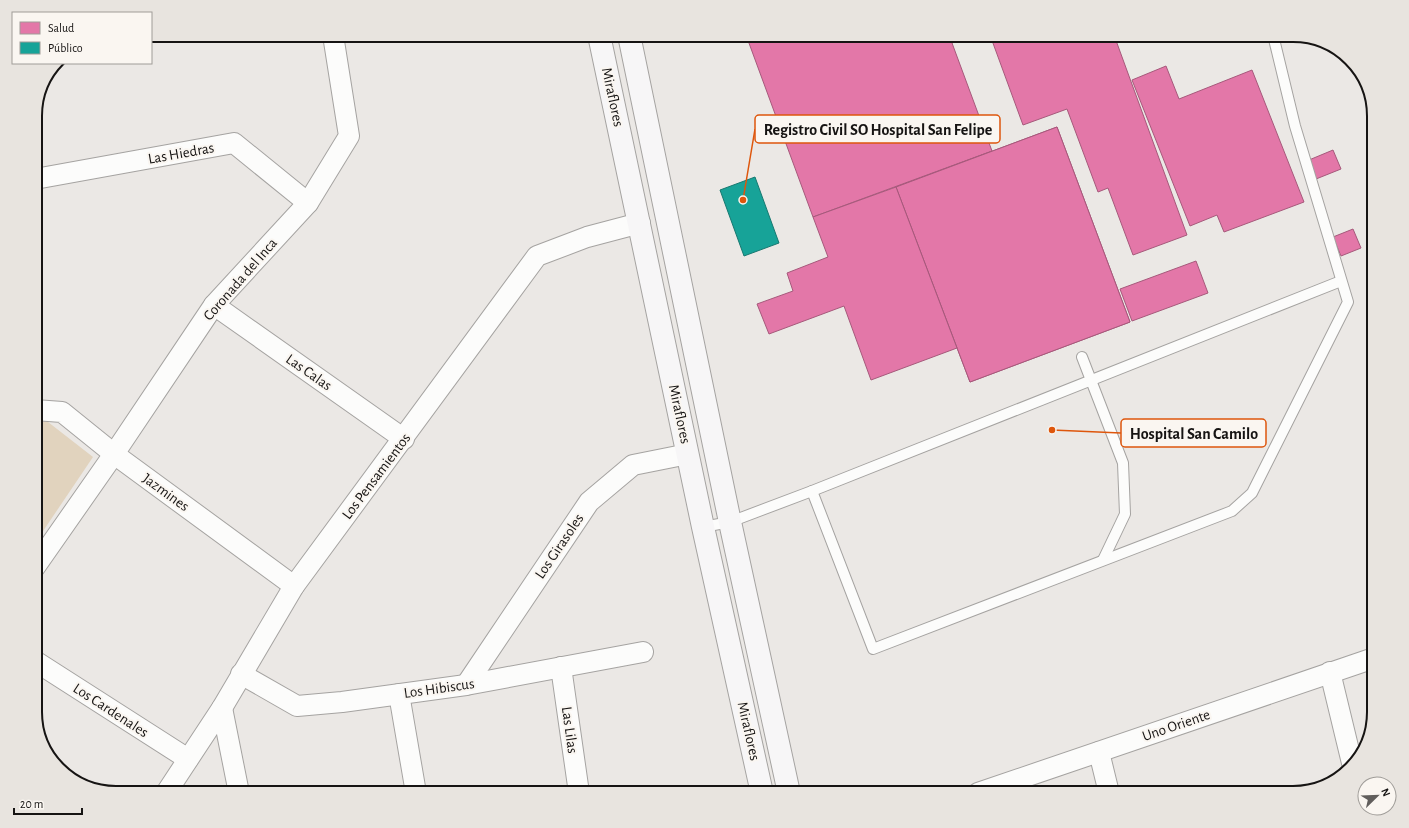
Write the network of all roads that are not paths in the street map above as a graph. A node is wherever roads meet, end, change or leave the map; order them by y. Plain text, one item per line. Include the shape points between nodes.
1 (334, 42) edge
2 (601, 42) edge
3 (630, 42) edge
4 (1275, 42) edge
5 (42, 178) edge
6 (308, 203) junction
7 (640, 223) junction
8 (1341, 282) junction
9 (214, 305) junction
10 (1082, 357) dead end
11 (1091, 380) junction
12 (42, 411) edge
13 (404, 439) junction
14 (114, 454) junction
15 (688, 454) junction
16 (812, 491) junction
17 (730, 522) junction
18 (703, 527) junction
19 (42, 557) edge
20 (1104, 560) junction
21 (294, 586) junction
22 (643, 652) dead end
23 (1367, 660) edge
24 (42, 665) edge
25 (561, 667) junction
26 (1330, 672) junction
27 (241, 674) junction
28 (466, 684) junction
29 (399, 694) junction
30 (222, 708) junction
31 (1099, 752) junction
32 (1351, 758) edge
33 (188, 759) junction
34 (171, 786) edge
35 (238, 786) edge
36 (415, 786) edge
37 (578, 786) edge
38 (760, 786) edge
39 (787, 786) edge
40 (999, 786) edge
41 (1107, 786) edge

1 - 6 street, Coronada del Inca via 349,136
2 - 7 main road, Miraflores
3 - 17 main road, Miraflores
4 - 8 lane via 1295,126
5 - 6 street, Las Hiedras via 234,143
6 - 9 street, Coronada del Inca
7 - 13 street, Los Pensamientos via 587,237 537,256
7 - 15 main road, Miraflores
8 - 11 lane
8 - 20 lane via 1348,302 1252,493 1232,511
9 - 13 street, Las Calas
9 - 14 street, Coronada del Inca
10 - 11 lane
11 - 16 lane
11 - 20 lane via 1123,463 1125,514
12 - 14 street, Jazmines via 62,412
13 - 21 street, Los Pensamientos
14 - 19 street, Coronada del Inca
14 - 21 street, Jazmines
15 - 18 main road, Miraflores
15 - 28 street, Los Girasoles via 633,465 588,502
16 - 17 lane
16 - 20 lane via 872,649
17 - 18 lane
17 - 39 main road, Miraflores
18 - 38 main road, Miraflores
21 - 27 street, Los Pensamientos
22 - 25 street, Los Hibiscus
23 - 26 street, Uno Oriente
24 - 33 street, Los Cardenales
25 - 28 street, Los Hibiscus
25 - 37 street, Las Lilas
26 - 31 street, Uno Oriente
26 - 32 street
27 - 29 street, Los Hibiscus via 297,706
27 - 30 street, Los Pensamientos
28 - 29 street, Los Hibiscus
29 - 36 street
30 - 33 street, Los Pensamientos
30 - 35 street
31 - 40 street, Uno Oriente
31 - 41 street
33 - 34 street, Los Pensamientos

